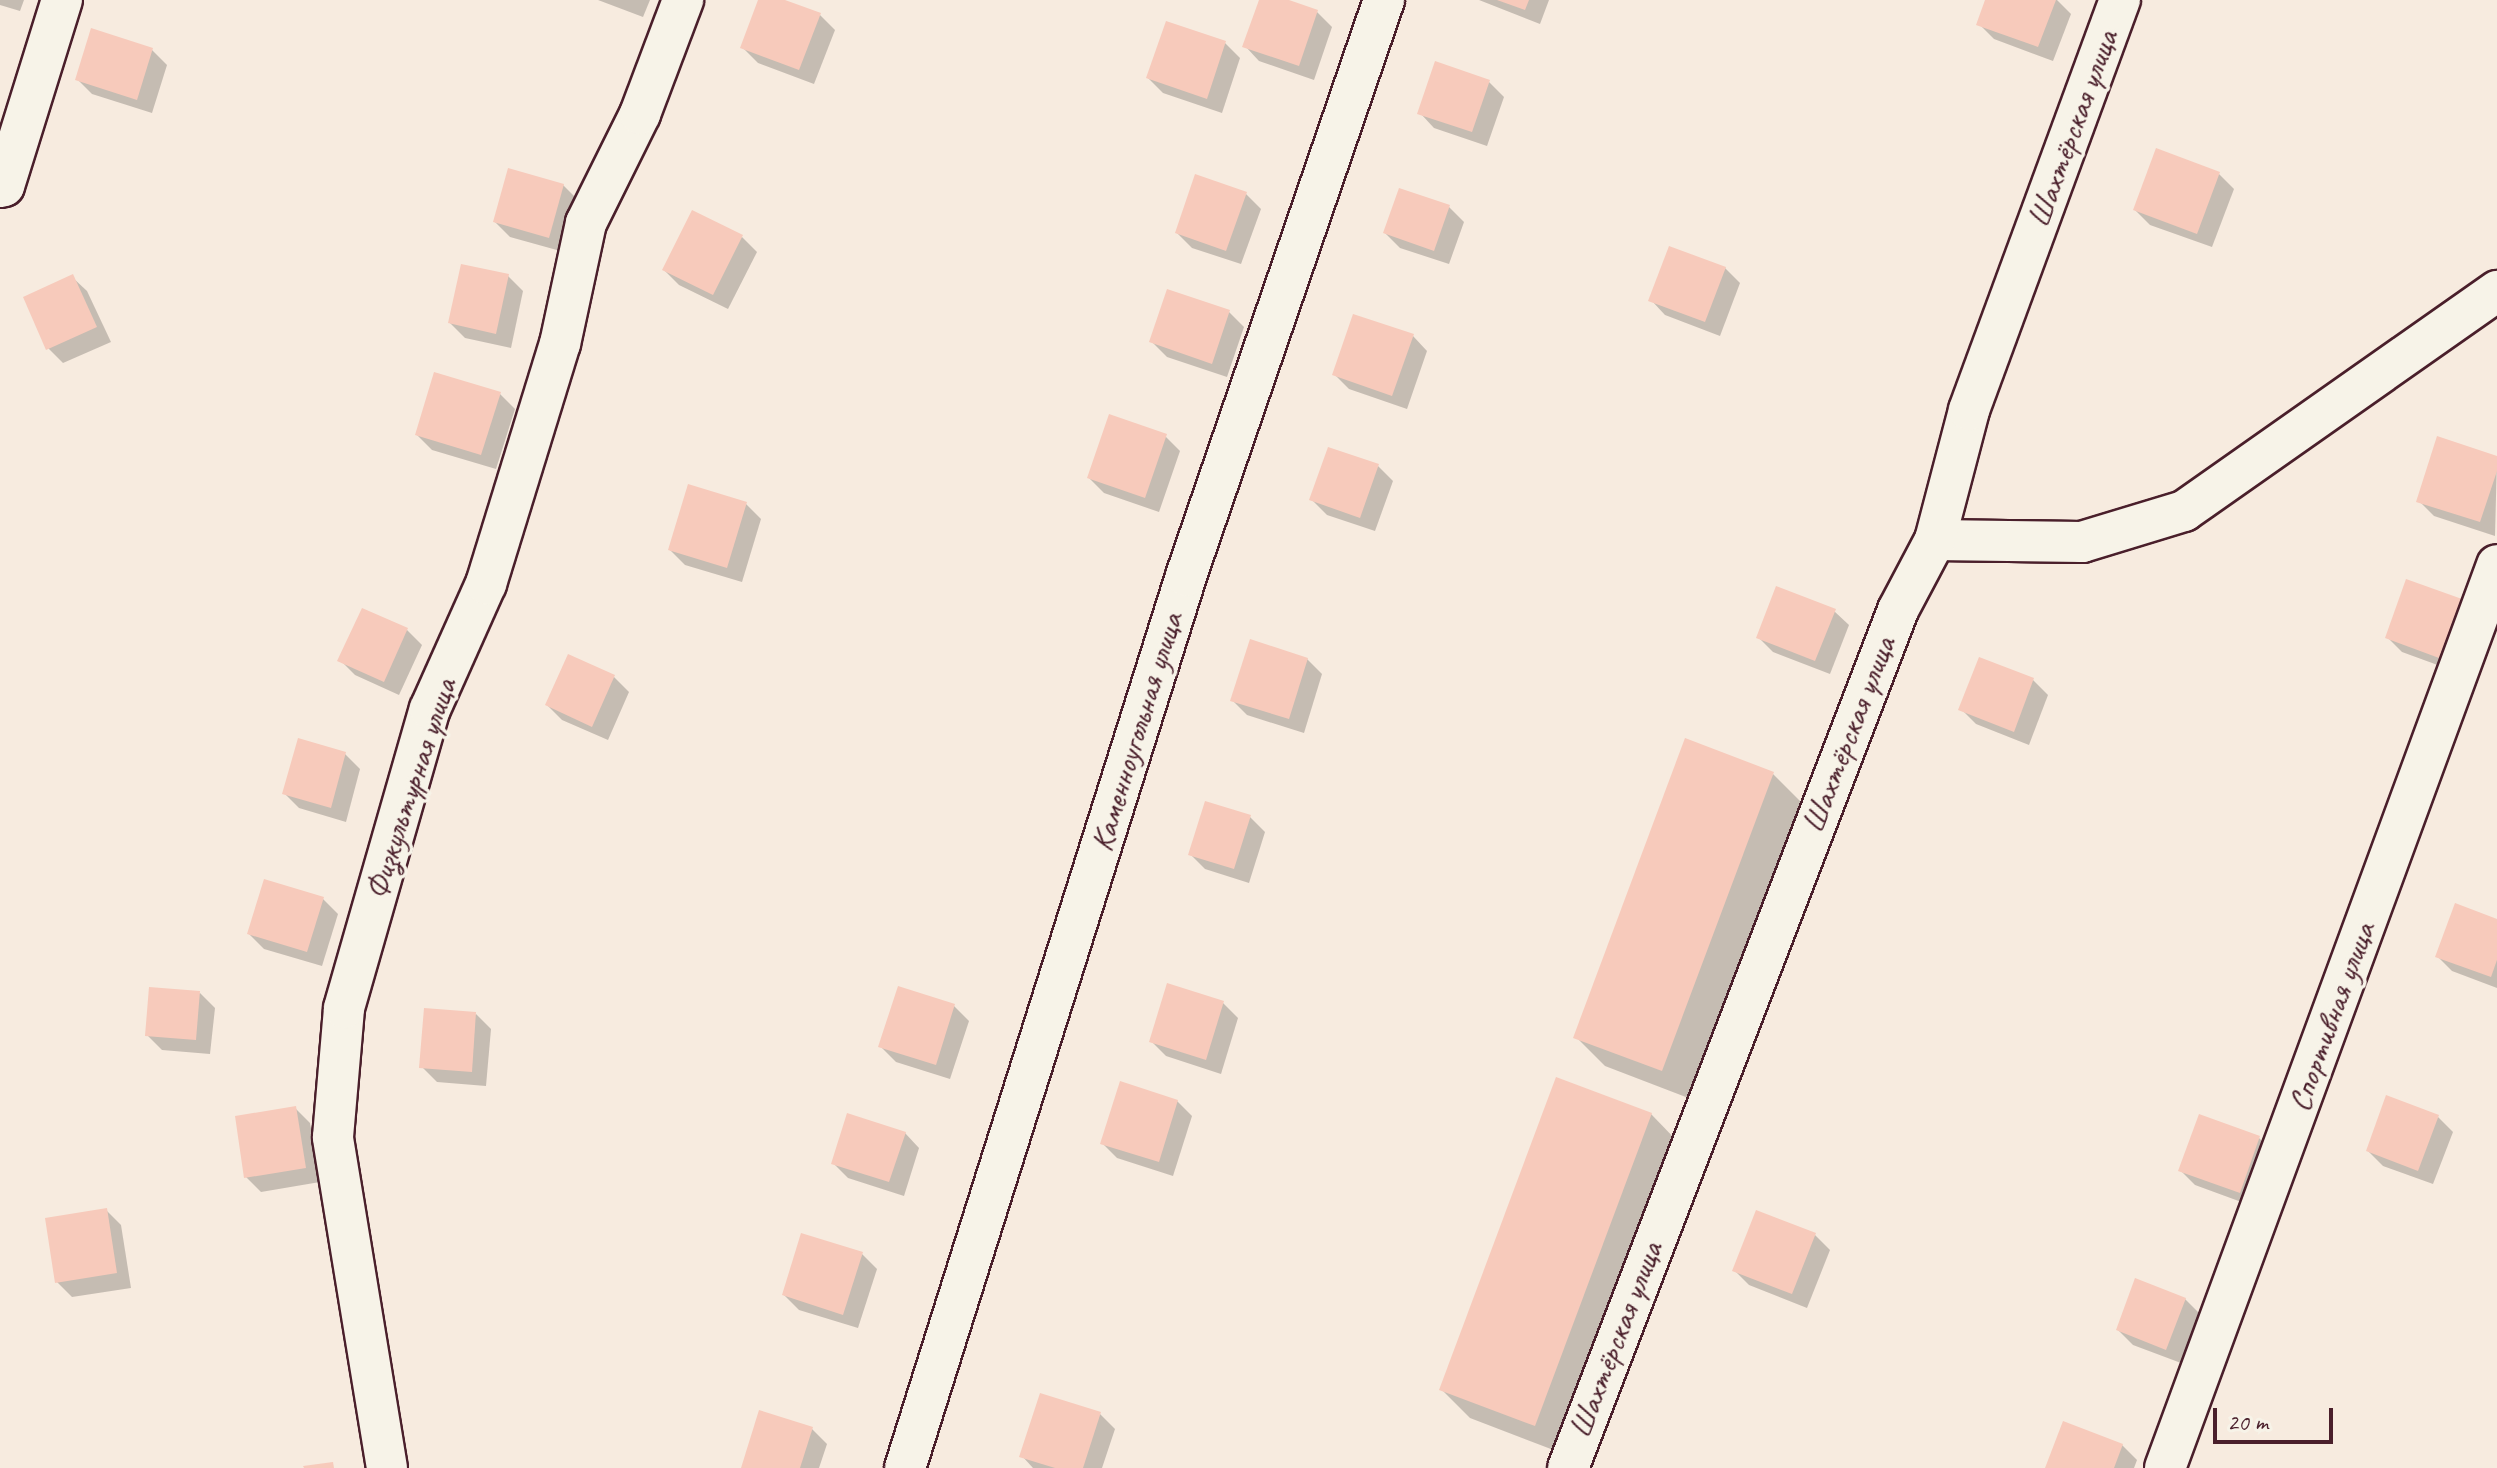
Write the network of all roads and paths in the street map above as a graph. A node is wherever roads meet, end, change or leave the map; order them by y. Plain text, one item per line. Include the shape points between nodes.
1 (62, 0) edge
2 (683, 0) edge
3 (1384, 0) edge
4 (2120, 0) edge
5 (0, 187) edge
6 (2497, 291) edge
7 (1935, 540) junction
8 (2497, 565) edge
9 (387, 1468) edge
10 (905, 1468) edge
11 (1568, 1468) edge
12 (2165, 1468) edge

1 - 5 street
2 - 9 street, Физкультурная улица via 640,114 586,223 560,344 486,584 430,709 344,1008 333,1137
3 - 10 street, Каменноугольная улица via 1186,576
4 - 7 street, Шахтёрская улица via 1969,410
6 - 7 street via 2184,511 2082,542
7 - 11 street, Шахтёрская улица via 1898,610
8 - 12 street, Спортивная улица

